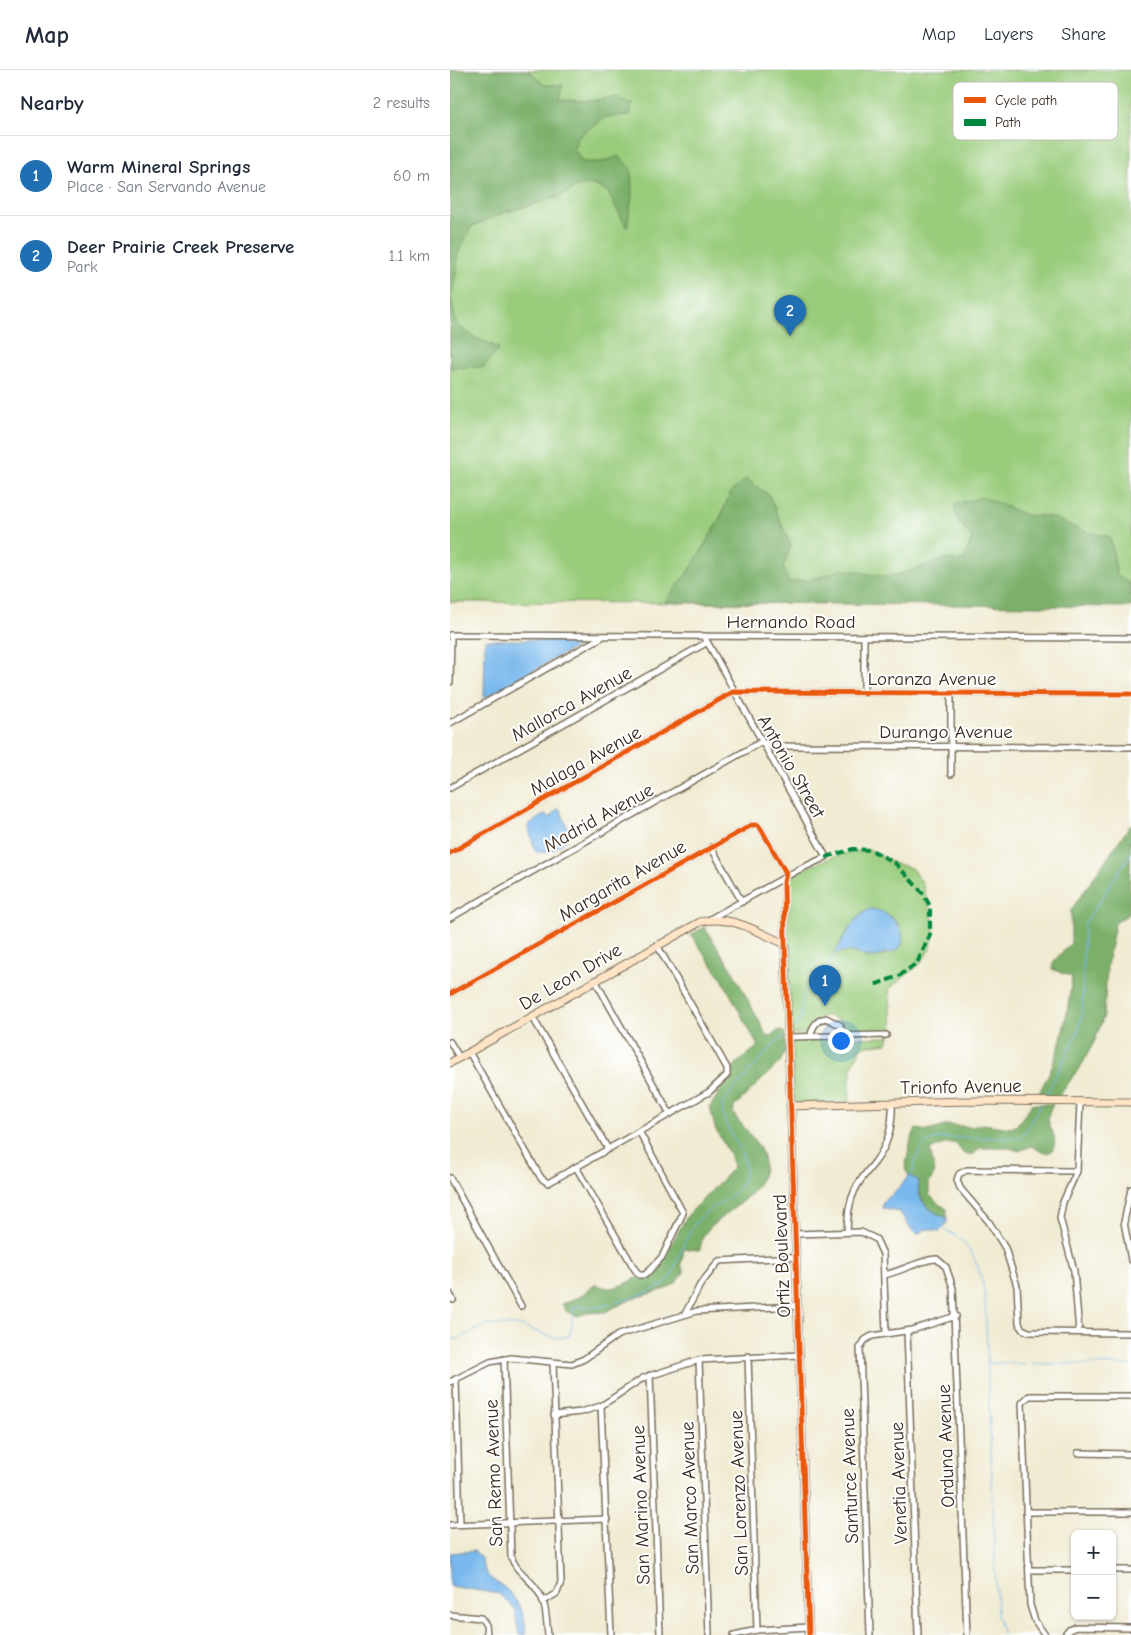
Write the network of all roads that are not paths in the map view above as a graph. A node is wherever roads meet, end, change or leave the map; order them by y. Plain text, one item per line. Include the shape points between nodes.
1 (451, 635) edge
2 (604, 635) junction
3 (704, 636) junction
4 (864, 637) junction
5 (1131, 638) edge
6 (706, 643) junction
7 (450, 682) edge
8 (733, 692) junction
9 (864, 693) junction
10 (951, 693) junction
11 (1131, 694) edge
12 (450, 723) edge
13 (761, 742) junction
14 (950, 746) junction
15 (1131, 747) edge
16 (950, 774) dead end
17 (450, 788) edge
18 (711, 847) junction
19 (450, 853) edge
20 (826, 857) joint
21 (786, 876) junction
22 (742, 902) junction
23 (450, 918) edge
24 (707, 920) junction
25 (785, 944) junction
26 (657, 945) junction
27 (595, 980) junction
28 (450, 994) edge
29 (532, 1016) junction
30 (886, 1035) dead end
31 (811, 1036) junction
32 (844, 1036) junction
33 (788, 1037) junction
34 (450, 1042) edge
35 (469, 1052) junction
36 (459, 1057) junction
37 (450, 1062) edge
38 (892, 1102) junction
39 (1080, 1102) junction
40 (1131, 1102) edge
41 (790, 1106) junction
42 (670, 1114) junction
43 (639, 1131) junction
44 (608, 1149) junction
45 (576, 1167) junction
46 (1077, 1171) junction
47 (450, 1178) edge
48 (1131, 1189) edge
49 (847, 1232) junction
50 (795, 1234) junction
51 (796, 1257) junction
52 (1131, 1260) edge
53 (884, 1275) junction
54 (450, 1294) edge
55 (453, 1300) dead end
56 (521, 1306) dead end
57 (797, 1306) junction
58 (685, 1314) junction
59 (956, 1316) junction
60 (907, 1331) junction
61 (1079, 1332) junction
62 (886, 1333) junction
63 (1131, 1333) edge
64 (800, 1355) junction
65 (748, 1356) junction
66 (504, 1359) junction
67 (699, 1360) junction
68 (552, 1363) junction
69 (650, 1375) junction
70 (456, 1379) junction
71 (450, 1382) edge
72 (1131, 1396) edge
73 (601, 1406) junction
74 (554, 1415) junction
75 (1078, 1453) dead end
76 (1131, 1454) edge
77 (1026, 1512) junction
78 (1131, 1512) edge
79 (607, 1519) junction
80 (558, 1521) junction
81 (510, 1523) junction
82 (460, 1524) junction
83 (450, 1525) edge
84 (1029, 1570) junction
85 (1071, 1570) edge
86 (1116, 1570) edge
87 (1131, 1570) edge
88 (544, 1602) junction
89 (450, 1615) edge
90 (1131, 1628) edge
91 (758, 1630) junction
92 (809, 1631) edge
93 (487, 1635) edge
94 (548, 1635) edge
95 (611, 1635) edge
96 (660, 1635) edge
97 (709, 1635) edge
98 (734, 1635) edge
99 (870, 1635) edge
100 (918, 1635) edge
101 (967, 1635) edge
102 (1046, 1635) edge
103 (1065, 1635) edge

1 - 2 street, Hernando Road
1 - 7 street
2 - 3 street, Hernando Road
2 - 12 street
3 - 4 street, Hernando Road
3 - 6 street, Antonio Street
4 - 5 street, Hernando Road
4 - 9 street
6 - 8 street, Antonio Street
6 - 17 street, Mallorca Avenue
8 - 9 street, Loranza Avenue
8 - 13 street, Antonio Street
8 - 19 street, Malaga Avenue
9 - 10 street, Loranza Avenue
10 - 11 street, Loranza Avenue
10 - 14 street
13 - 14 street, Durango Avenue via 770,746
13 - 20 street, Antonio Street
13 - 23 street, Madrid Avenue
14 - 15 street, Durango Avenue
14 - 16 street
18 - 21 street, Margarita Avenue via 752,825 758,825
18 - 22 street
18 - 28 street, Margarita Avenue
20 - 21 street, De Leon Drive
21 - 22 street, De Leon Drive
21 - 25 street, Ortiz Boulevard
22 - 24 street, De Leon Drive
24 - 25 street via 732,922
24 - 26 street, De Leon Drive
25 - 33 street, Ortiz Boulevard
26 - 27 street, De Leon Drive
26 - 42 street via 727,1068 727,1075 710,1092
27 - 29 street, De Leon Drive
27 - 42 street
29 - 35 street, De Leon Drive
29 - 44 street
30 - 32 street
31 - 32 street
31 - 32 street via 814,1025 826,1018 837,1022
31 - 33 street
33 - 41 street, Ortiz Boulevard
34 - 36 street
35 - 36 street, De Leon Drive
35 - 45 street via 541,1178 550,1182
36 - 37 street, De Leon Drive
38 - 39 street, Trionfo Avenue
38 - 41 street, Trionfo Avenue
38 - 49 street via 888,1137 854,1192
39 - 40 street, Trionfo Avenue
39 - 46 street
41 - 50 street, Ortiz Boulevard
42 - 43 street
43 - 44 street
43 - 45 street via 683,1211 662,1257 645,1275 641,1276 634,1268
44 - 45 street
46 - 61 street via 1063,1202 1060,1218 1074,1271
46 - 61 street via 967,1170 959,1174 957,1180 958,1186 990,1222 1009,1257 1017,1286 1020,1327 1029,1332
47 - 56 street
48 - 52 street via 1124,1222
49 - 50 street
49 - 53 street via 864,1233 876,1239 883,1251
50 - 51 street, Ortiz Boulevard
51 - 57 street, Ortiz Boulevard
51 - 58 street via 719,1261 700,1285
53 - 59 street, Orduna Avenue via 928,1260 939,1260 950,1276
53 - 62 street
54 - 55 street
57 - 58 street via 712,1309
57 - 64 street, Ortiz Boulevard
58 - 68 street via 614,1337 577,1363
59 - 60 street, Santurce Avenue
59 - 101 street, Orduna Avenue
60 - 62 street, Santurce Avenue
60 - 100 street, Venetia Avenue
61 - 63 street
62 - 99 street, Santurce Avenue via 868,1338 859,1354
64 - 65 street
64 - 92 street, Ortiz Boulevard
65 - 67 street
65 - 91 street, San Lorenzo Avenue
66 - 68 street via 524,1357
66 - 70 street via 490,1362
66 - 81 street, San Remo Avenue
67 - 69 street
67 - 97 street, San Marco Avenue
68 - 74 street
69 - 73 street
69 - 96 street, San Marino Avenue
70 - 71 street
70 - 82 street
72 - 77 street via 1030,1396 1024,1399
73 - 74 street
73 - 79 street
74 - 80 street
75 - 76 street
77 - 78 street
77 - 84 street
79 - 80 street
79 - 95 street
80 - 81 street
80 - 88 street via 561,1586
81 - 82 street
81 - 88 street, San Remo Avenue via 513,1562 536,1587
82 - 83 street
84 - 85 street
84 - 102 street via 1031,1611
86 - 87 street
88 - 94 street, San Remo Avenue
89 - 93 street via 474,1616 484,1621
90 - 103 street via 1076,1627
91 - 92 street
91 - 98 street

